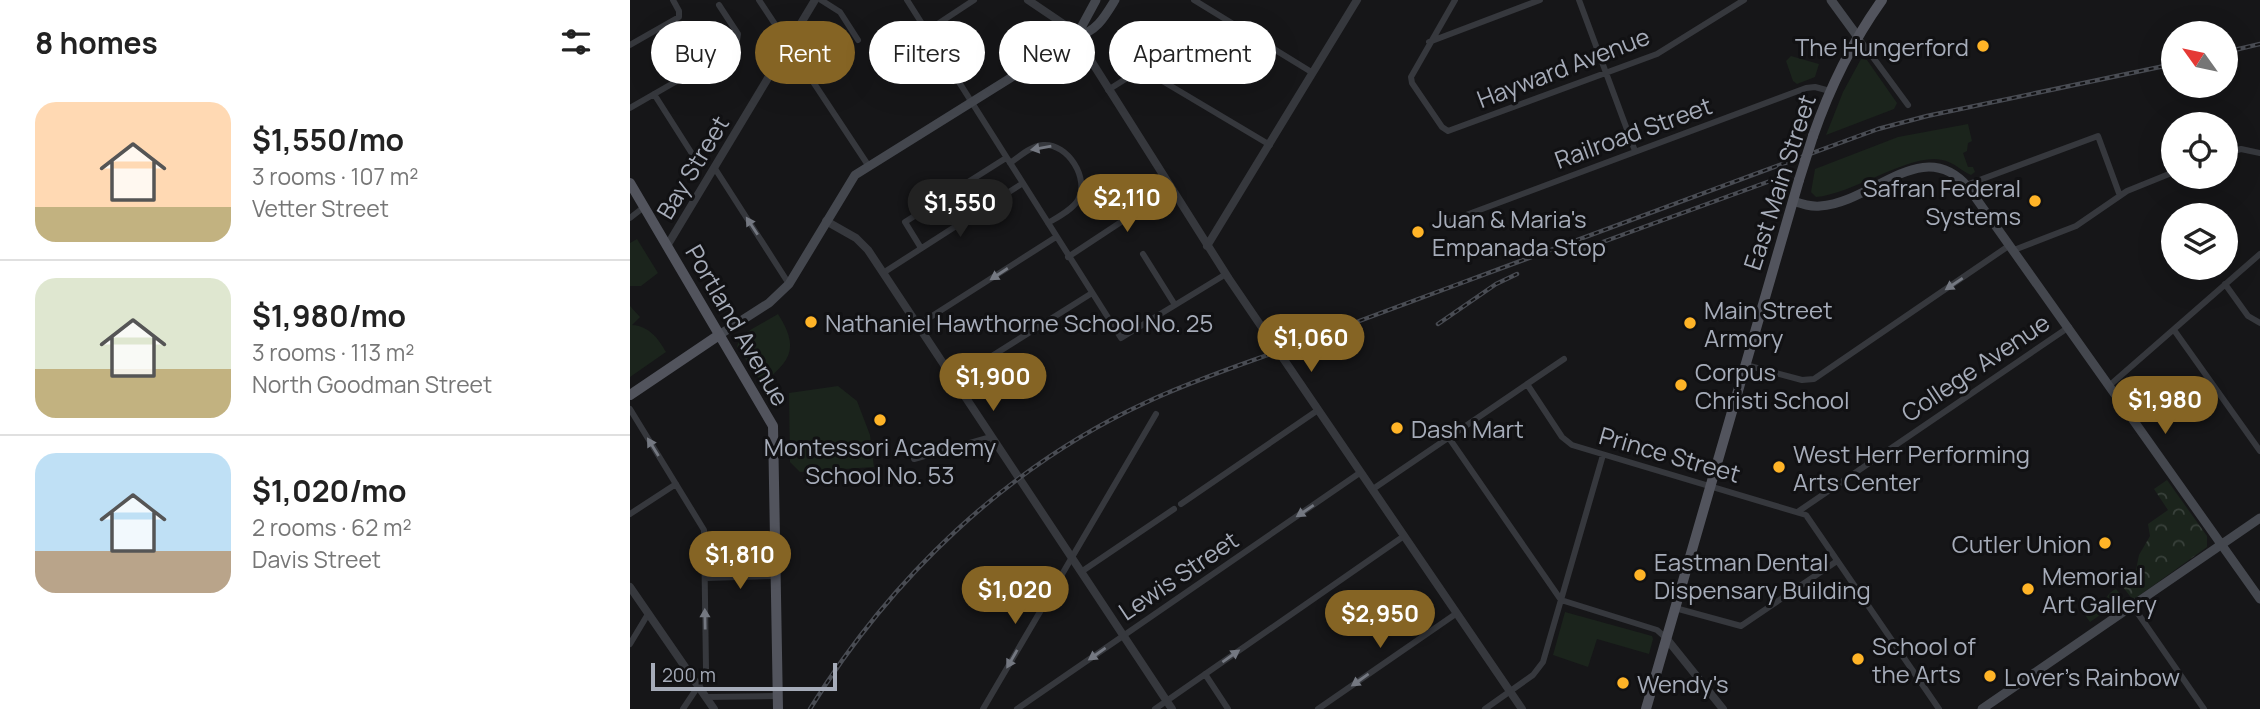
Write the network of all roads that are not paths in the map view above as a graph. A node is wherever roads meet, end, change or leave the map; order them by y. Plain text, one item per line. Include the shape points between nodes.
1 (673, 0) edge
2 (759, 0) edge
3 (815, 0) edge
4 (821, 0) edge
5 (907, 0) edge
6 (974, 0) edge
7 (1028, 0) edge
8 (1096, 0) edge
9 (1115, 0) edge
10 (1194, 0) edge
11 (1357, 0) edge
12 (1455, 0) edge
13 (1540, 0) edge
14 (1579, 0) edge
15 (1744, 0) edge
16 (1831, 0) edge
17 (1882, 0) edge
18 (719, 5) dead end
19 (773, 21) edge
20 (802, 21) edge
21 (921, 21) edge
22 (942, 21) edge
23 (1061, 21) edge
24 (1085, 21) edge
25 (1095, 29) edge
26 (1858, 37) junction
27 (858, 40) dead end
28 (1429, 42) junction
29 (630, 45) edge
30 (1095, 68) edge
31 (1606, 72) junction
32 (1313, 73) junction
33 (999, 83) edge
34 (765, 84) edge
35 (814, 84) edge
36 (960, 84) edge
37 (1108, 90) junction
38 (1830, 91) junction
39 (654, 94) junction
40 (970, 101) junction
41 (1908, 105) dead end
42 (630, 108) edge
43 (1270, 145) junction
44 (2238, 150) edge
45 (1635, 151) junction
46 (2260, 153) edge
47 (696, 160) dead end
48 (1008, 160) junction
49 (868, 165) junction
50 (715, 167) junction
51 (2161, 177) edge
52 (630, 183) edge
53 (1023, 183) junction
54 (1966, 185) junction
55 (1171, 189) junction
56 (2120, 196) junction
57 (1793, 201) junction
58 (644, 207) junction
59 (630, 218) edge
60 (826, 221) junction
61 (1450, 221) dead end
62 (1048, 223) junction
63 (1056, 237) junction
64 (667, 246) junction
65 (1207, 246) junction
66 (920, 248) junction
67 (2012, 248) junction
68 (1143, 254) dead end
69 (2260, 254) edge
70 (1068, 257) junction
71 (883, 273) junction
72 (1226, 274) junction
73 (789, 284) junction
74 (2225, 284) junction
75 (1092, 293) junction
76 (1175, 305) junction
77 (2260, 323) edge
78 (918, 325) junction
79 (2069, 327) junction
80 (2174, 330) junction
81 (719, 335) junction
82 (1564, 359) dead end
83 (1746, 365) junction
84 (954, 380) junction
85 (1527, 384) junction
86 (2110, 385) junction
87 (630, 395) edge
88 (630, 409) edge
89 (1318, 410) junction
90 (1156, 414) dead end
91 (991, 437) junction
92 (1449, 438) junction
93 (2260, 451) edge
94 (1603, 455) junction
95 (914, 459) dead end
96 (1361, 472) junction
97 (676, 484) junction
98 (1710, 487) junction
99 (1373, 489) junction
100 (630, 503) edge
101 (1181, 504) dead end
102 (1174, 509) dead end
103 (1799, 511) junction
104 (632, 512) edge
105 (2260, 518) edge
106 (1404, 536) junction
107 (2222, 544) junction
108 (1071, 558) junction
109 (1837, 561) junction
110 (1081, 572) junction
111 (775, 576) junction
112 (705, 578) junction
113 (630, 587) edge
114 (2260, 599) edge
115 (1562, 600) junction
116 (2132, 606) junction
117 (1675, 608) junction
118 (1457, 613) junction
119 (648, 614) junction
120 (1124, 636) junction
121 (1666, 638) junction
122 (630, 644) edge
123 (1205, 674) junction
124 (697, 685) junction
125 (1510, 691) junction
126 (778, 696) junction
127 (706, 697) junction
128 (1169, 705) edge
129 (683, 709) edge
130 (714, 709) edge
131 (778, 709) edge
132 (983, 709) edge
133 (1017, 709) edge
134 (1155, 709) edge
135 (1228, 709) edge
136 (1318, 709) edge
137 (1485, 709) edge
138 (1522, 709) edge
139 (1646, 709) edge
140 (1723, 709) edge
141 (1939, 709) edge
142 (1982, 709) edge
143 (2204, 709) edge

1 - 29 street via 679,17
2 - 19 street
3 - 20 street, Bay Street
4 - 27 street via 840,12
5 - 21 street
6 - 22 street
7 - 23 street
8 - 24 main road
9 - 25 main road
10 - 32 street
11 - 32 street
12 - 28 street
13 - 28 street
14 - 31 street
15 - 31 street, Hayward Avenue via 1661,52
16 - 26 main road
17 - 26 main road, East Main Street
18 - 39 street via 738,34 736,47
26 - 38 main road, East Main Street
26 - 41 street
28 - 31 street, Hayward Avenue via 1411,79 1448,131
30 - 37 street
31 - 45 street
32 - 43 street
33 - 40 main road
34 - 50 street, Bay Street
35 - 49 street
36 - 40 street
37 - 43 street via 1135,73 1149,73
37 - 55 street
38 - 45 street, Railroad Street via 1806,88
38 - 57 main road, East Main Street, bridge
39 - 42 street
39 - 47 street
40 - 48 street
40 - 49 main road
43 - 65 street
44 - 46 street
45 - 61 street, Railroad Street
48 - 53 street
62 -> 48 street via 1074,205 1081,192 1081,178 1068,156 1055,146 1041,145
48 - 66 street via 905,222
49 - 60 main road via 850,180
50 - 64 street, Bay Street
73 -> 50 street
51 - 56 street
52 - 58 main road, Portland Avenue
53 - 62 street
53 - 66 street
54 - 56 street via 2098,136
54 - 57 main road via 1942,167 1921,167 1841,201 1822,206
54 - 67 main road
55 - 65 street
55 - 70 street
56 - 67 street via 2076,226
57 - 83 main road, East Main Street
58 - 59 street
58 - 64 main road, Portland Avenue
60 - 71 street via 863,244
60 - 73 main road
62 - 63 street
63 - 70 street
63 -> 78 street
64 - 81 main road, Portland Avenue
65 - 72 street
66 - 71 street
67 - 79 main road
67 -> 83 street via 1819,376 1806,380
68 - 76 street
69 - 74 street
70 - 75 street
71 - 78 street
72 - 76 street
72 - 89 street
73 - 81 main road via 769,303
74 - 77 street via 2248,316
74 - 80 street
75 - 76 street via 1121,338
75 - 84 street
78 - 84 street
79 - 86 main road
79 - 103 street, College Avenue
80 - 86 street
80 - 93 street
81 - 87 main road
81 - 111 main road, Portland Avenue via 772,426
82 - 85 street
83 - 98 main road, East Main Street
84 - 91 street
85 - 92 street
85 - 94 street, Prince Street via 1569,444
86 - 107 main road
97 -> 88 street
89 - 96 street
89 - 101 street
90 - 108 street
91 - 95 street
91 - 108 street
92 - 99 street
92 - 115 street
94 - 98 street, Prince Street
94 - 115 street
96 - 99 street
96 -> 120 street, Lewis Street
97 - 104 street
97 - 112 street via 704,530
98 - 103 street, Prince Street
98 - 117 main road, East Main Street
99 - 106 street
100 - 104 street
102 - 110 street
103 - 109 street
105 - 107 main road
106 - 118 street
123 -> 106 street
107 - 114 main road
107 - 116 main road
108 - 110 street
108 -> 132 street
109 - 117 street via 1741,626
109 - 141 street
110 - 120 street
111 - 112 street
111 - 126 main road, Portland Avenue
124 -> 112 street via 706,669
113 - 119 street
115 - 121 street via 1657,630
115 - 125 street via 1540,668
116 - 142 main road
116 - 143 street
117 - 121 main road, East Main Street
118 - 125 street
118 -> 136 street
119 - 122 street
119 - 124 street
120 - 128 street
120 -> 133 street, Lewis Street
121 - 139 main road, East Main Street
121 - 140 street
123 - 128 street
123 - 135 street
124 - 127 street
124 - 129 street
125 - 137 street
125 - 138 street
126 - 127 street
126 - 131 main road, Portland Avenue
127 - 130 street
128 - 134 street

